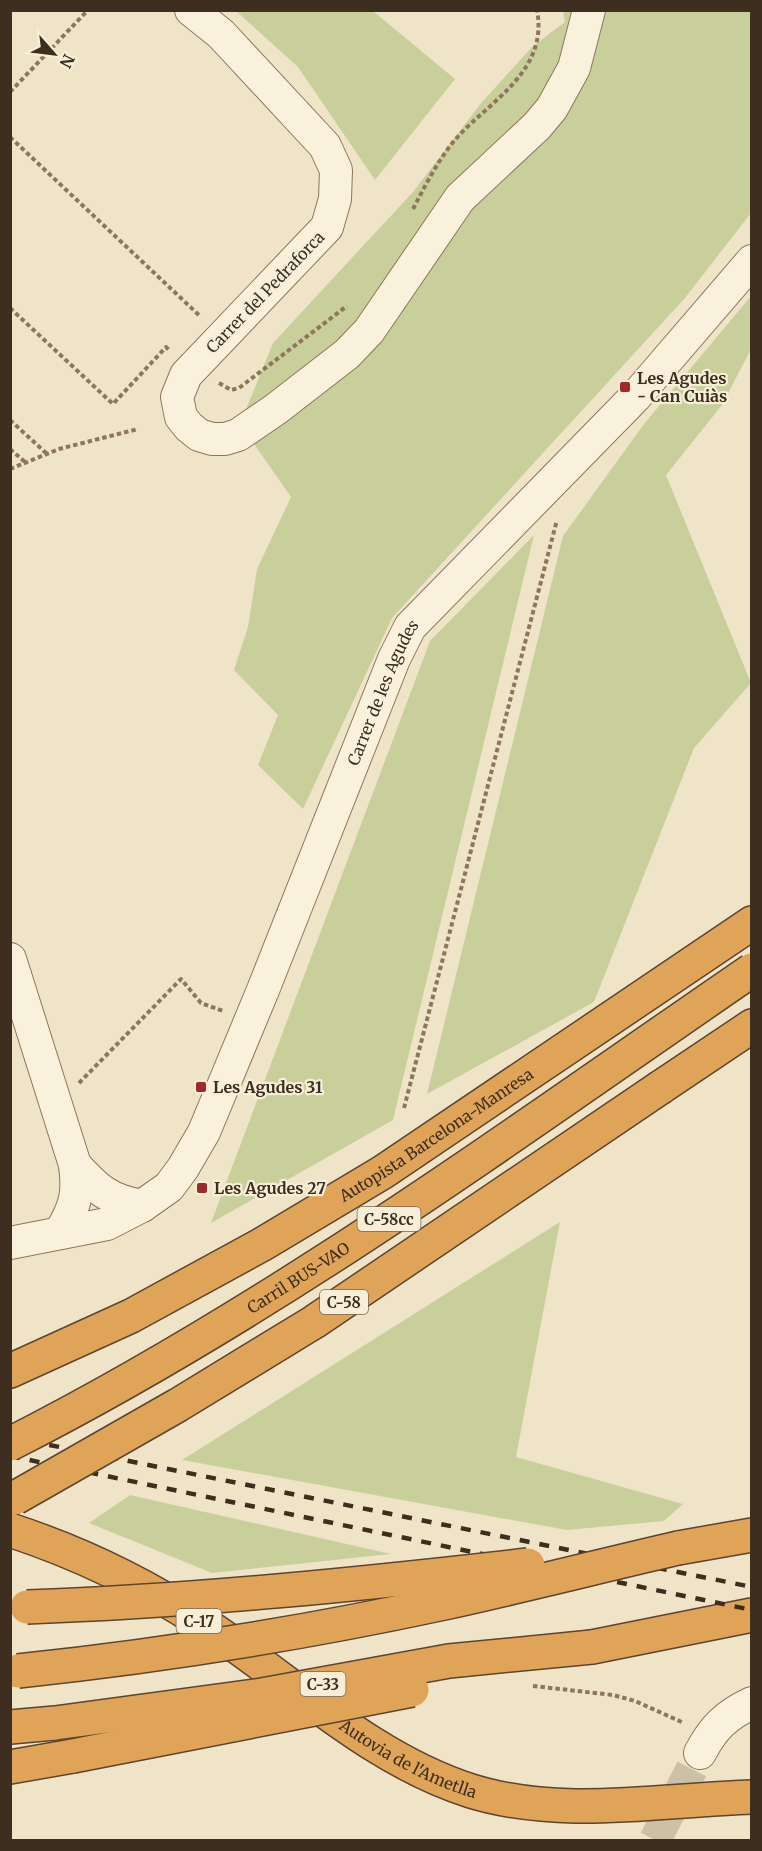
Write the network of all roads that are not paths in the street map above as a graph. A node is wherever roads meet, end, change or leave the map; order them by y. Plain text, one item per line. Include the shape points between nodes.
1 (192, 10) edge
2 (589, 10) edge
3 (752, 261) edge
4 (752, 924) edge
5 (10, 959) edge
6 (752, 970) edge
7 (752, 1026) edge
8 (75, 1165) junction
9 (142, 1206) junction
10 (60, 1233) junction
11 (10, 1243) edge
12 (10, 1371) edge
13 (10, 1444) edge
14 (10, 1500) edge
15 (10, 1530) edge
16 (752, 1535) edge
17 (678, 1548) junction
18 (19, 1607) edge
19 (752, 1615) edge
20 (592, 1647) junction
21 (14, 1671) edge
22 (752, 1703) edge
23 (10, 1727) edge
24 (700, 1753) tunnel mouth
25 (10, 1767) edge
26 (752, 1783) edge
27 (752, 1797) edge
28 (696, 1799) junction

1 - 2 street, Carrer del Pedraforca via 221,34 325,146 336,170 335,200 327,227 186,375 180,386 177,406 189,427 212,439 238,435 276,409 347,354 369,331 460,198 552,108 574,68
3 - 9 street, Carrer de les Agudes via 629,404 410,627 390,668 204,1132 169,1187
4 - 12 highway, Autopista Barcelona-Manresa via 383,1172 131,1316
5 - 8 street
6 - 13 highway, Carril BUS-VAO / C-58cc, bridge via 320,1265 137,1376
7 - 14 highway, C-58, bridge via 314,1322
8 - 9 street via 105,1196
8 - 10 street via 78,1188 73,1211
9 - 10 street, Carrer de les Agudes via 107,1224
10 - 11 street, Carrer de les Agudes
15 - 28 highway, Autovia de l'Ametlla / C-17 via 42,1540 130,1580 202,1622 370,1743 472,1791 576,1808
16 - 17 highway
17 - 18 highway, bridge via 268,1594
17 - 21 highway, bridge via 444,1603 302,1631 181,1651
19 - 20 highway, C-33
20 - 23 highway, C-33, bridge via 449,1661 262,1695
20 - 25 highway, bridge via 455,1681
22 - 24 street via 725,1717 711,1731
26 - 28 highway
27 - 28 highway, Autovia de l'Ametlla / C-17

